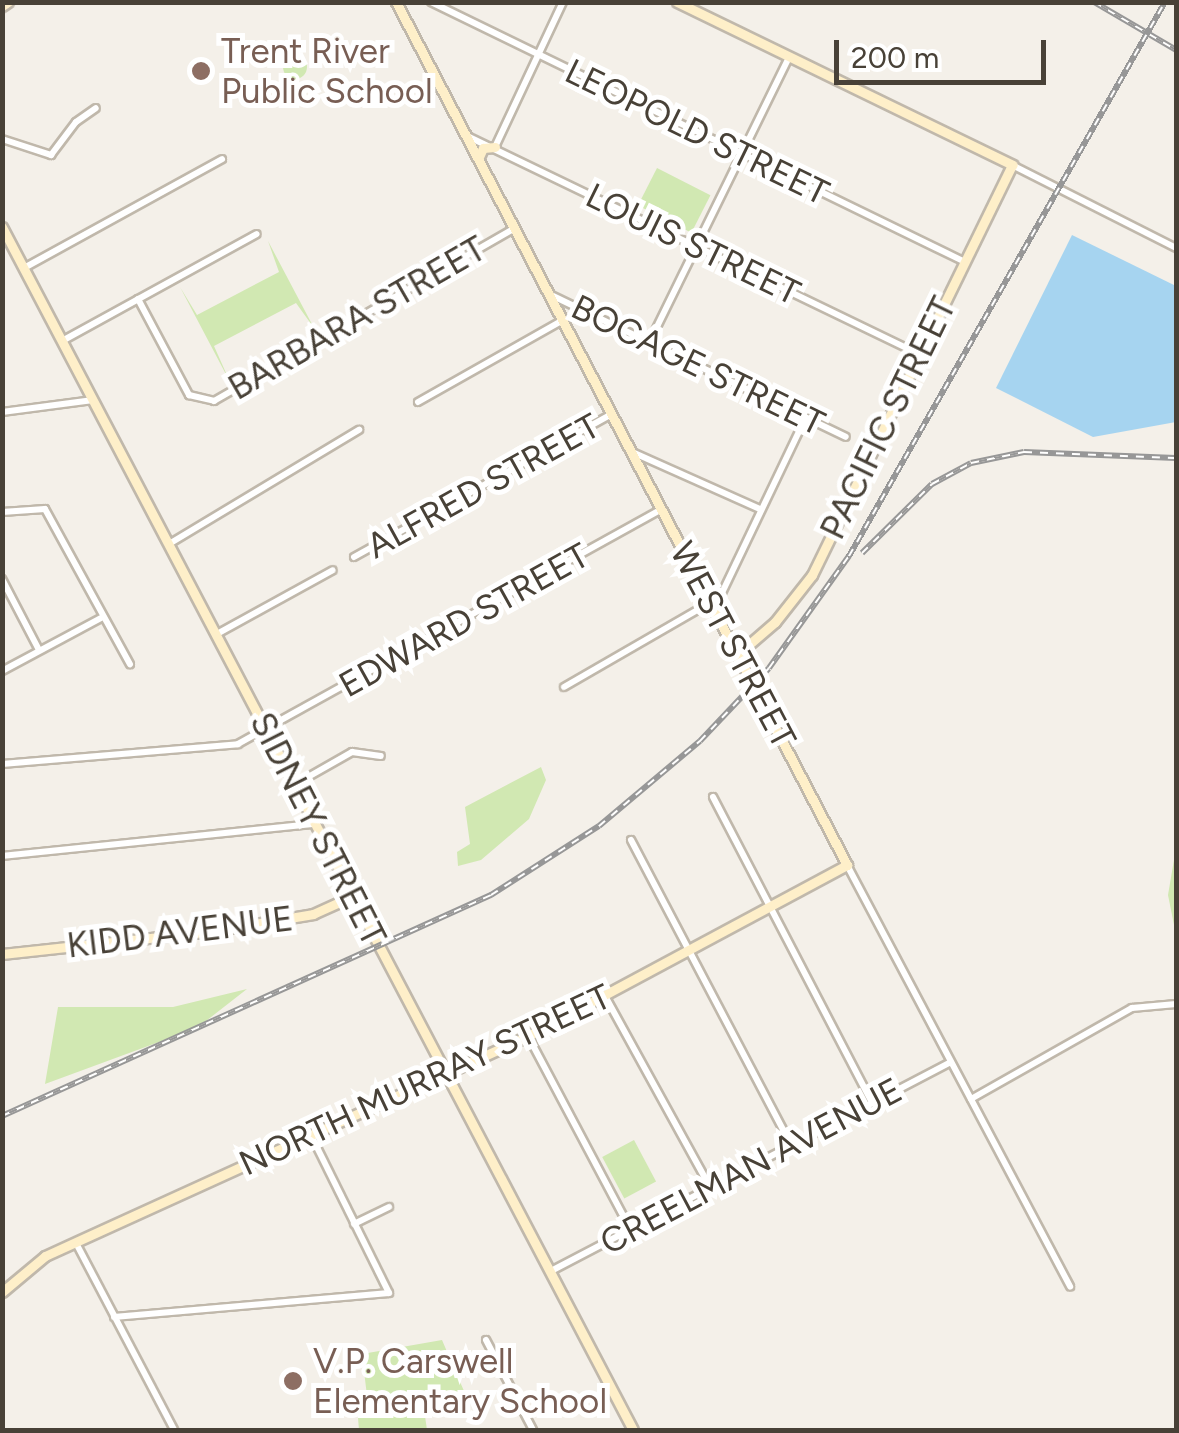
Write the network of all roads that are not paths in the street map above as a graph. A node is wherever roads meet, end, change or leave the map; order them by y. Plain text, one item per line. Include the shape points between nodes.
1 (396, 2) edge
2 (431, 2) edge
3 (562, 2) edge
4 (677, 2) edge
5 (538, 54) junction
6 (789, 57) junction
7 (96, 108) dead end
8 (466, 136) junction
9 (2, 139) edge
10 (495, 147) junction
11 (742, 153) junction
12 (222, 159) dead end
13 (479, 160) junction
14 (1012, 165) junction
15 (2, 227) edge
16 (515, 228) junction
17 (257, 234) dead end
18 (696, 246) junction
19 (1176, 248) edge
20 (963, 260) junction
21 (24, 268) junction
22 (551, 295) junction
23 (138, 299) junction
24 (564, 320) junction
25 (62, 340) junction
26 (650, 341) junction
27 (919, 354) junction
28 (93, 400) junction
29 (418, 402) dead end
30 (2, 412) edge
31 (612, 414) junction
32 (806, 417) junction
33 (358, 430) dead end
34 (846, 436) dead end
35 (632, 452) junction
36 (760, 509) junction
37 (661, 510) junction
38 (2, 512) edge
39 (170, 544) junction
40 (354, 557) dead end
41 (333, 570) dead end
42 (2, 578) edge
43 (712, 604) junction
44 (101, 618) junction
45 (217, 634) junction
46 (40, 650) junction
47 (739, 653) junction
48 (130, 664) dead end
49 (2, 671) edge
50 (564, 687) dead end
51 (266, 730) junction
52 (381, 756) dead end
53 (2, 764) edge
54 (294, 785) junction
55 (713, 798) dead end
56 (315, 824) junction
57 (631, 840) dead end
58 (2, 856) edge
59 (847, 865) junction
60 (352, 896) junction
61 (770, 908) junction
62 (689, 951) junction
63 (2, 954) edge
64 (605, 996) junction
65 (1176, 1004) edge
66 (528, 1036) junction
67 (951, 1062) junction
68 (444, 1075) junction
69 (970, 1099) junction
70 (872, 1103) junction
71 (311, 1136) junction
72 (791, 1145) junction
73 (710, 1187) junction
74 (389, 1207) dead end
75 (354, 1224) junction
76 (630, 1229) junction
77 (76, 1243) junction
78 (551, 1271) junction
79 (1070, 1287) dead end
80 (2, 1292) edge
81 (114, 1317) junction
82 (486, 1340) dead end
83 (174, 1430) edge
84 (533, 1430) edge
85 (634, 1430) edge

1 - 8 street, WEST STREET
2 - 5 street, LEOPOLD STREET
3 - 5 street
4 - 6 street
5 - 10 street
5 - 11 street, LEOPOLD STREET
6 - 11 street
6 - 14 street
7 - 9 street via 51,155
8 - 10 street, LOUIS STREET
8 - 13 street, WEST STREET
10 - 13 street via 483,148
10 - 18 street, LOUIS STREET
11 - 18 street
11 - 20 street, LEOPOLD STREET
12 - 21 street
13 - 16 street, WEST STREET
14 - 19 street
14 - 20 street, PACIFIC STREET
15 - 21 street, SIDNEY STREET
16 - 22 street, WEST STREET
16 - 23 street, BARBARA STREET via 214,402 189,395
17 - 23 street
18 - 26 street
18 - 27 street, LOUIS STREET
20 - 27 street, PACIFIC STREET
21 - 25 street, SIDNEY STREET
22 - 24 street, WEST STREET
22 - 26 street, BOCAGE STREET
23 - 25 street
24 - 29 street
24 - 31 street, WEST STREET
25 - 28 street, SIDNEY STREET
26 - 32 street, BOCAGE STREET
27 - 47 street, PACIFIC STREET via 812,575 776,622
28 - 30 street
28 - 39 street, SIDNEY STREET
31 - 35 street, WEST STREET
31 - 40 street, ALFRED STREET
32 - 34 street, BOCAGE STREET
32 - 36 street
33 - 39 street
35 - 36 street
35 - 37 street, WEST STREET
36 - 43 street
37 - 43 street, WEST STREET
37 - 51 street, EDWARD STREET
38 - 44 street via 45,510
39 - 45 street, SIDNEY STREET
41 - 45 street
42 - 46 street
43 - 47 street, WEST STREET
43 - 50 street
44 - 46 street
44 - 48 street
45 - 51 street, SIDNEY STREET
46 - 49 street
47 - 59 street, WEST STREET
51 - 53 street, EDWARD STREET via 238,744
51 - 54 street, SIDNEY STREET
52 - 54 street via 352,752
54 - 56 street, SIDNEY STREET
55 - 61 street
56 - 58 street
56 - 60 street, SIDNEY STREET
57 - 62 street
59 - 61 street, NORTH MURRAY STREET
59 - 67 street, WEST STREET
60 - 63 street, KIDD AVENUE via 313,914 224,929
60 - 68 street, SIDNEY STREET
61 - 62 street, NORTH MURRAY STREET
61 - 70 street
62 - 64 street, NORTH MURRAY STREET
62 - 72 street
64 - 66 street, NORTH MURRAY STREET
64 - 73 street
65 - 69 street via 1132,1008
66 - 68 street, NORTH MURRAY STREET
66 - 76 street
67 - 69 street, WEST STREET
67 - 70 street, CREELMAN AVENUE
68 - 71 street, NORTH MURRAY STREET
68 - 78 street, SIDNEY STREET
69 - 79 street, WEST STREET
70 - 72 street, CREELMAN AVENUE
71 - 75 street
71 - 77 street, NORTH MURRAY STREET
72 - 73 street, CREELMAN AVENUE
73 - 76 street, CREELMAN AVENUE
74 - 75 street
75 - 81 street via 389,1294
76 - 78 street, CREELMAN AVENUE
77 - 80 street, NORTH MURRAY STREET via 29,1267
77 - 81 street
78 - 85 street, SIDNEY STREET
81 - 83 street
82 - 84 street

